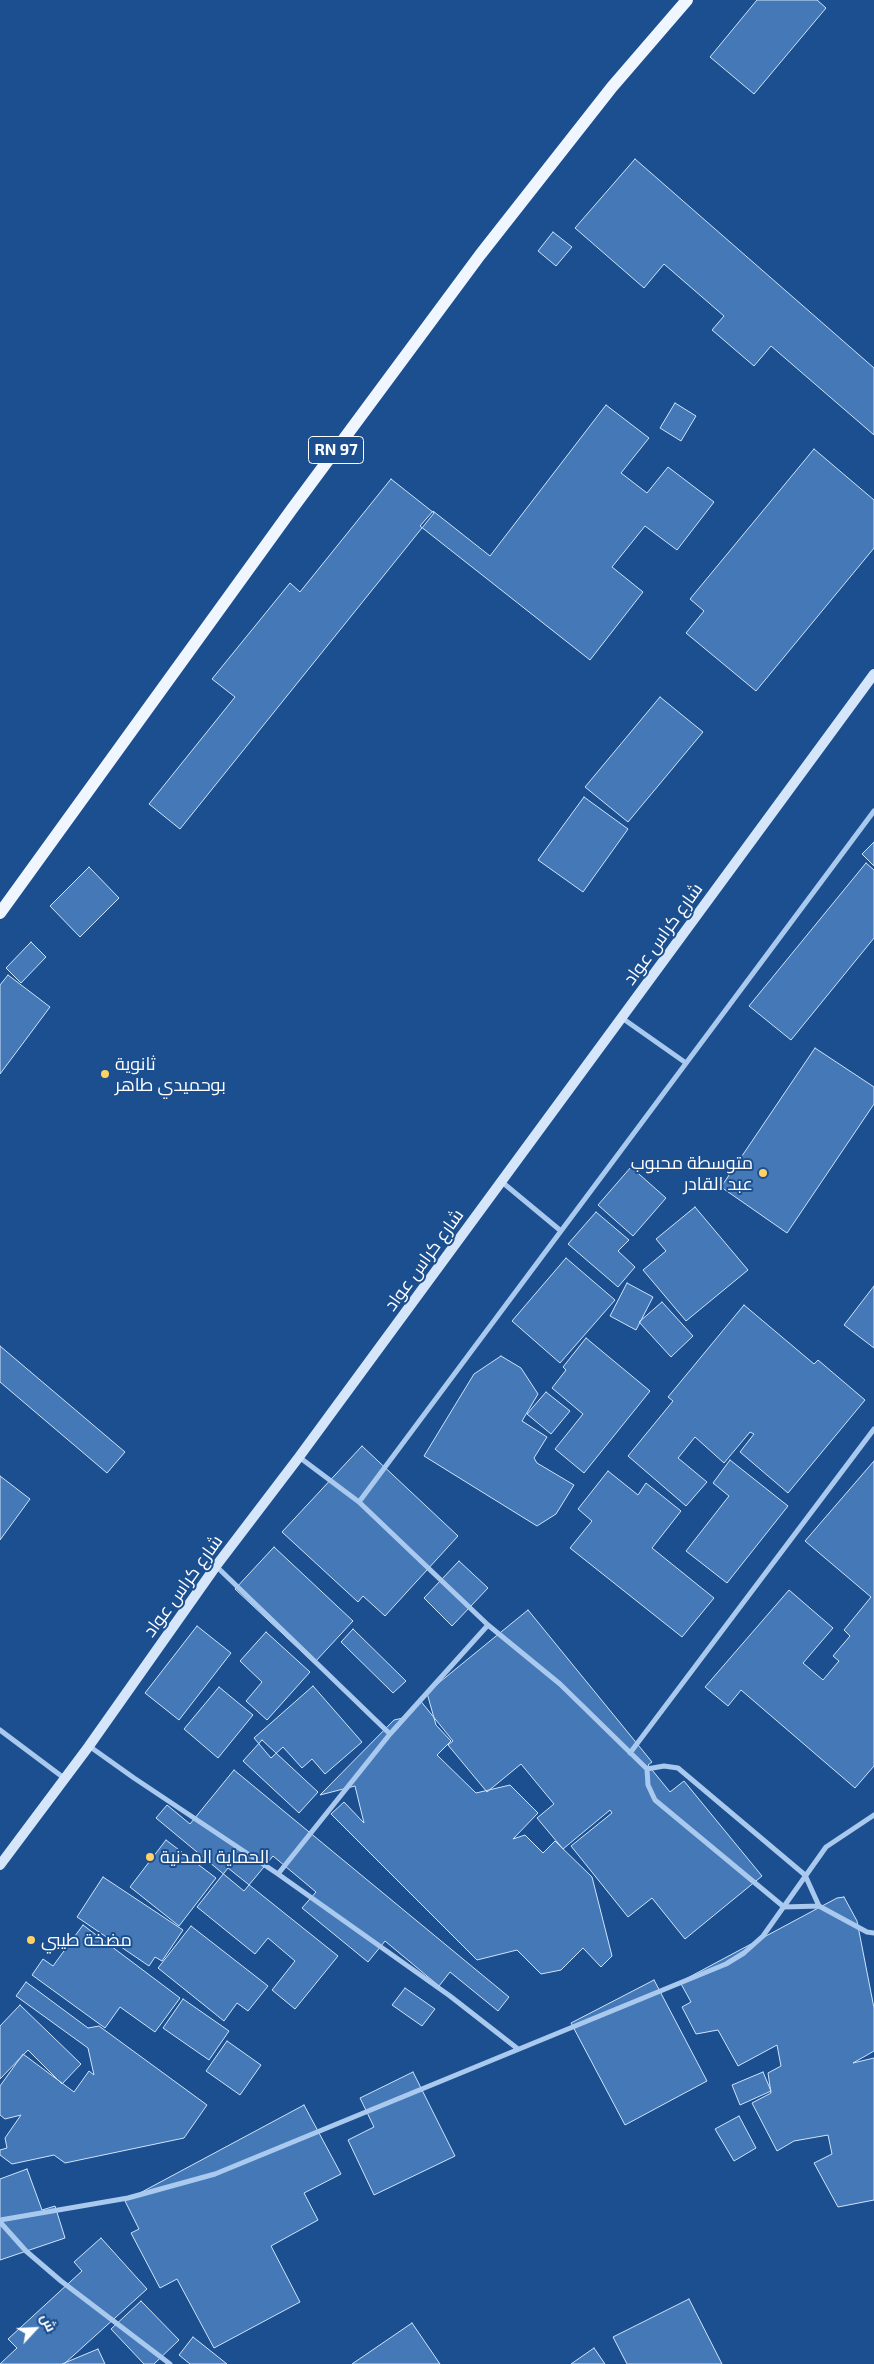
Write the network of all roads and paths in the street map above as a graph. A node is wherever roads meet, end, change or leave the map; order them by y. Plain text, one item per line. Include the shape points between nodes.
1 (687, 0) edge
2 (874, 674) edge
3 (874, 811) edge
4 (0, 913) edge
5 (622, 1018) junction
6 (686, 1063) junction
7 (502, 1182) junction
8 (561, 1231) junction
9 (874, 1429) edge
10 (299, 1457) junction
11 (360, 1502) junction
12 (216, 1566) junction
13 (488, 1625) junction
14 (0, 1730) edge
15 (390, 1734) junction
16 (89, 1746) junction
17 (630, 1754) junction
18 (647, 1769) junction
19 (64, 1778) junction
20 (874, 1815) edge
21 (0, 1865) edge
22 (278, 1874) junction
23 (805, 1875) junction
24 (818, 1906) junction
25 (784, 1907) junction
26 (874, 1933) edge
27 (518, 2049) junction
28 (0, 2221) edge
29 (170, 2364) edge

1 - 4 main road, RN 97 via 612,87 480,255
2 - 5 street, شارع كراس عواد
3 - 6 street
5 - 6 street
5 - 7 street, شارع كراس عواد
6 - 8 street
7 - 8 street
7 - 10 street, شارع كراس عواد
8 - 11 street
9 - 17 street
10 - 11 street
10 - 12 street, شارع كراس عواد
11 - 13 street
12 - 15 street
12 - 16 street, شارع كراس عواد
13 - 15 street
13 - 17 street via 560,1684
14 - 19 street
15 - 22 street
16 - 19 street, شارع كراس عواد
16 - 22 street
17 - 18 street
18 - 23 street via 678,1768
18 - 25 street via 648,1785 654,1800
19 - 21 street, شارع كراس عواد
20 - 23 street via 826,1847
22 - 27 street via 450,1996
23 - 24 street
23 - 25 street
24 - 25 street
24 - 26 street
25 - 27 street via 763,1936 744,1954 726,1964
27 - 28 street via 215,2174 128,2198
28 - 29 street via 26,2251 61,2281

